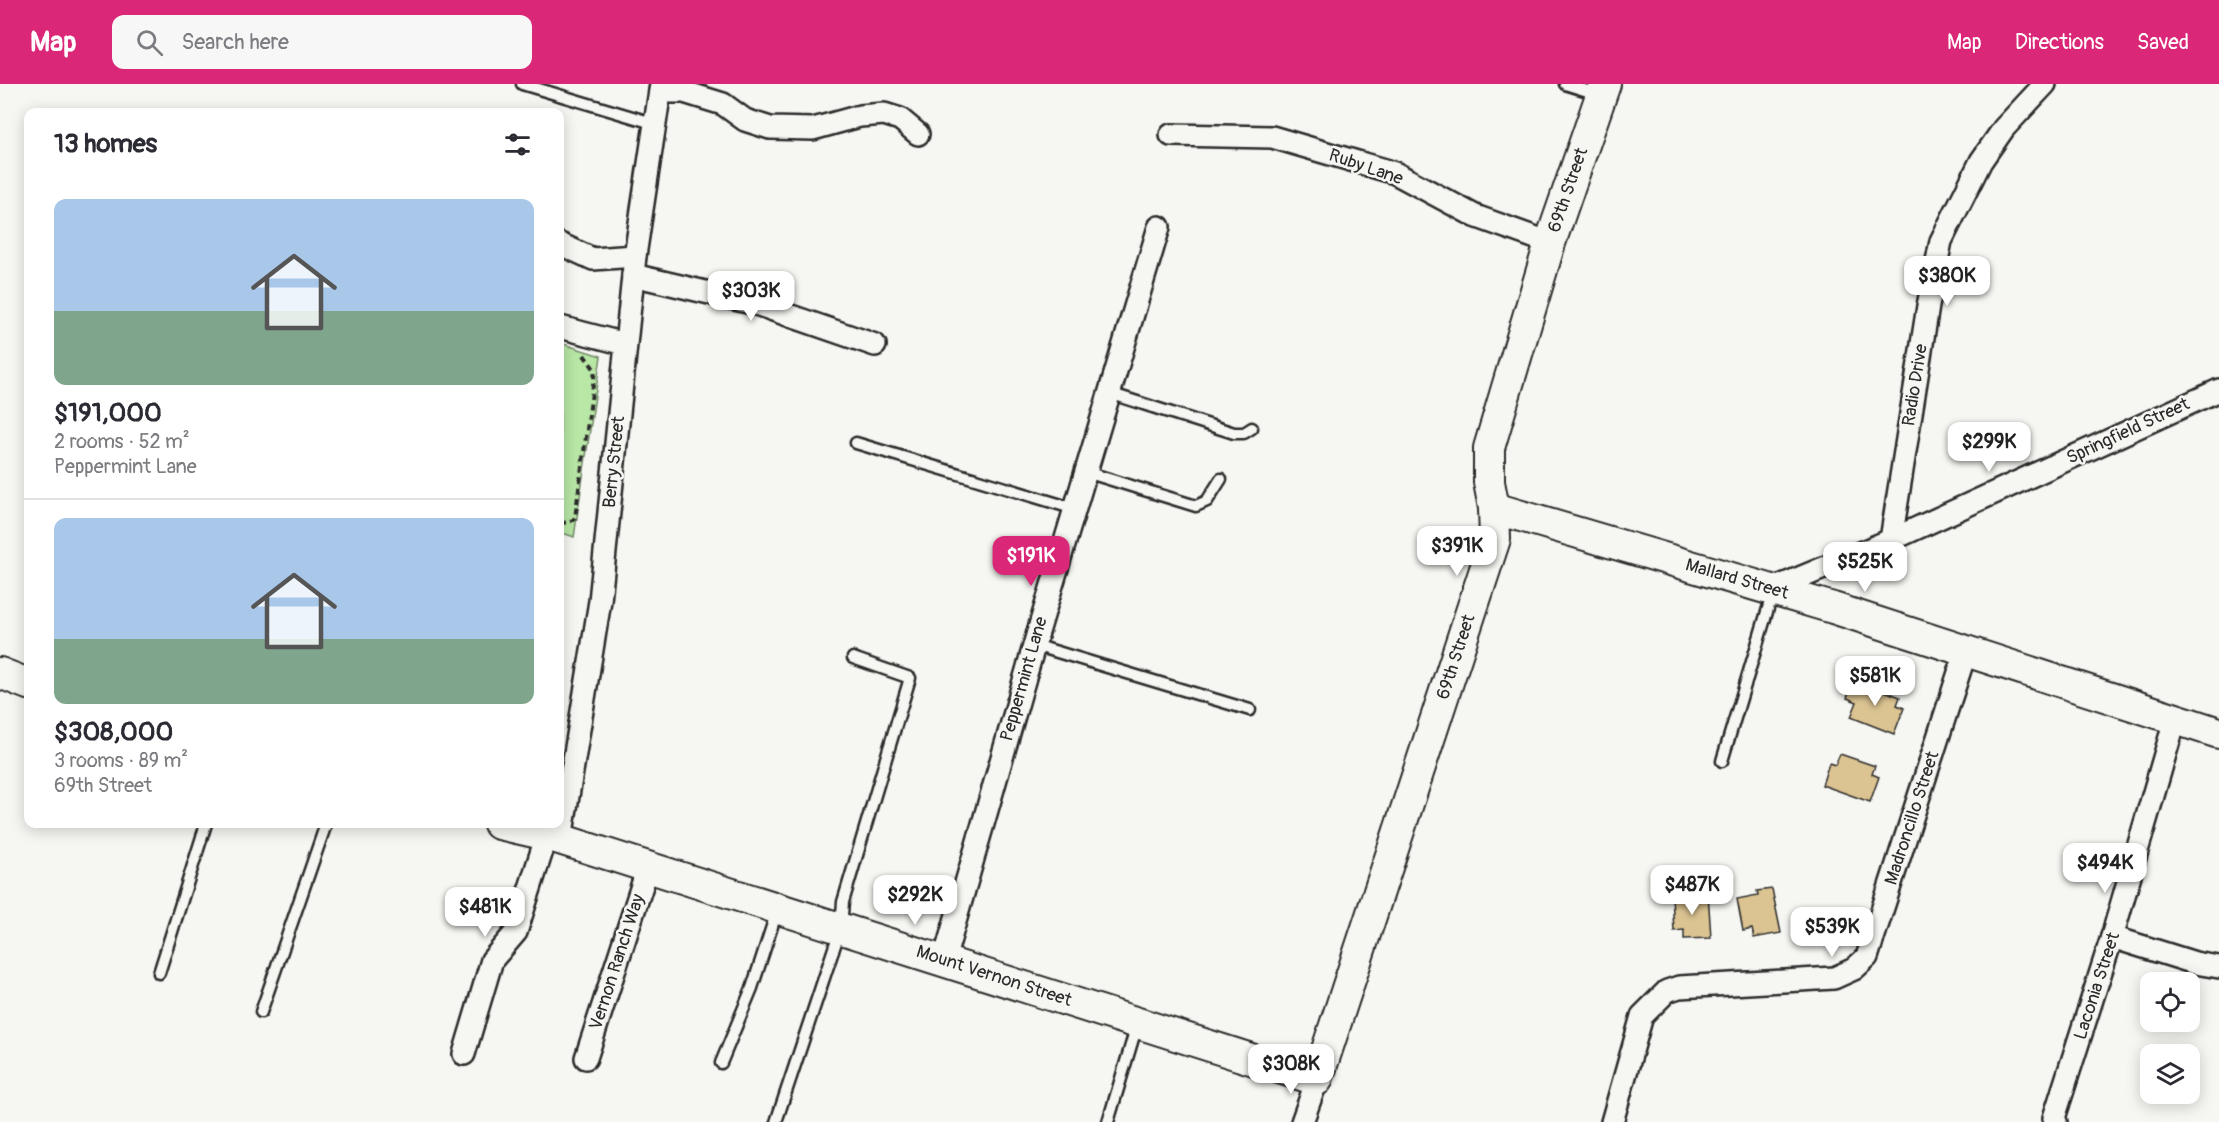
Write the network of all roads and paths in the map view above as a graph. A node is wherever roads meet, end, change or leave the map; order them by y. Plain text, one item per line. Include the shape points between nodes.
1 (522, 84) edge
2 (1564, 84) edge
3 (2045, 84) edge
4 (660, 88) edge
5 (1603, 90) edge
6 (656, 124) junction
7 (918, 134) dead end
8 (1171, 135) dead end
9 (1159, 227) dead end
10 (1550, 243) junction
11 (564, 246) edge
12 (634, 266) junction
13 (564, 328) edge
14 (625, 344) junction
15 (875, 345) dead end
16 (576, 351) dead end
17 (2219, 390) edge
18 (1109, 393) junction
19 (1252, 428) dead end
20 (856, 443) dead end
21 (1086, 472) junction
22 (1221, 479) dead end
23 (1494, 508) junction
24 (1075, 509) junction
25 (564, 523) edge
26 (1891, 540) junction
27 (1773, 590) junction
28 (1034, 645) junction
29 (1966, 651) junction
30 (853, 658) dead end
31 (0, 673) edge
32 (24, 682) edge
33 (1250, 710) dead end
34 (2175, 720) junction
35 (2219, 733) edge
36 (1722, 761) dead end
37 (564, 786) edge
38 (205, 828) edge
39 (325, 828) edge
40 (516, 828) edge
41 (556, 828) edge
42 (554, 837) junction
43 (648, 867) junction
44 (778, 908) junction
45 (841, 927) junction
46 (2112, 937) junction
47 (944, 960) junction
48 (2219, 967) edge
49 (159, 973) dead end
50 (261, 1012) dead end
51 (1138, 1022) junction
52 (464, 1054) dead end
53 (586, 1058) dead end
54 (722, 1063) dead end
55 (1317, 1080) junction
56 (776, 1122) edge
57 (1108, 1122) edge
58 (1302, 1122) edge
59 (1612, 1122) edge
60 (2056, 1122) edge

1 - 6 lane
2 - 5 lane
3 - 26 street, Radio Drive via 2004,128 1981,161 1941,241
4 - 6 street, Berry Street
4 - 7 street via 723,104 746,120 770,128 813,129 860,116 884,114 900,119
5 - 10 street, 69th Street
6 - 12 street, Berry Street
8 - 10 street, Ruby Lane via 1272,137 1395,173 1475,216
9 - 18 street, Peppermint Lane
10 - 23 street, 69th Street via 1489,448
11 - 12 street via 593,259
12 - 14 street, Berry Street
12 - 15 street
13 - 14 street
14 - 37 street, Berry Street via 600,601
16 - 25 path via 584,354 594,370 575,519
17 - 26 street, Springfield Street
18 - 19 lane via 1234,433
18 - 21 street, Peppermint Lane
20 - 24 lane
21 - 22 lane via 1196,506 1207,501
21 - 24 street, Peppermint Lane
23 - 27 street, Mallard Street
23 - 55 street, 69th Street via 1495,539
24 - 28 street, Peppermint Lane
26 - 27 street, Springfield Street
27 - 29 street, Mallard Street
27 - 36 lane
28 - 33 lane
28 - 47 street, Peppermint Lane
29 - 34 street, Mallard Street
29 - 59 street, Madroncillo Street via 1867,957 1854,969 1834,978 1679,987 1667,991 1642,1016
30 - 45 lane via 910,678 843,902
31 - 32 street
34 - 35 street, Mallard Street
34 - 46 street, Laconia Street
38 - 49 lane
39 - 50 lane
40 - 42 street, Mount Vernon Street
41 - 42 street, Berry Street
42 - 43 street, Mount Vernon Street
42 - 52 street, Berry Street via 516,932 492,960
43 - 44 street, Mount Vernon Street
43 - 53 street, Vernon Ranch Way
44 - 45 street, Mount Vernon Street
44 - 54 lane
45 - 47 street, Mount Vernon Street
45 - 56 lane
46 - 48 street
46 - 60 street, Laconia Street via 2054,1118
47 - 51 street, Mount Vernon Street
51 - 55 street, Mount Vernon Street
51 - 57 lane
55 - 58 street, 69th Street

